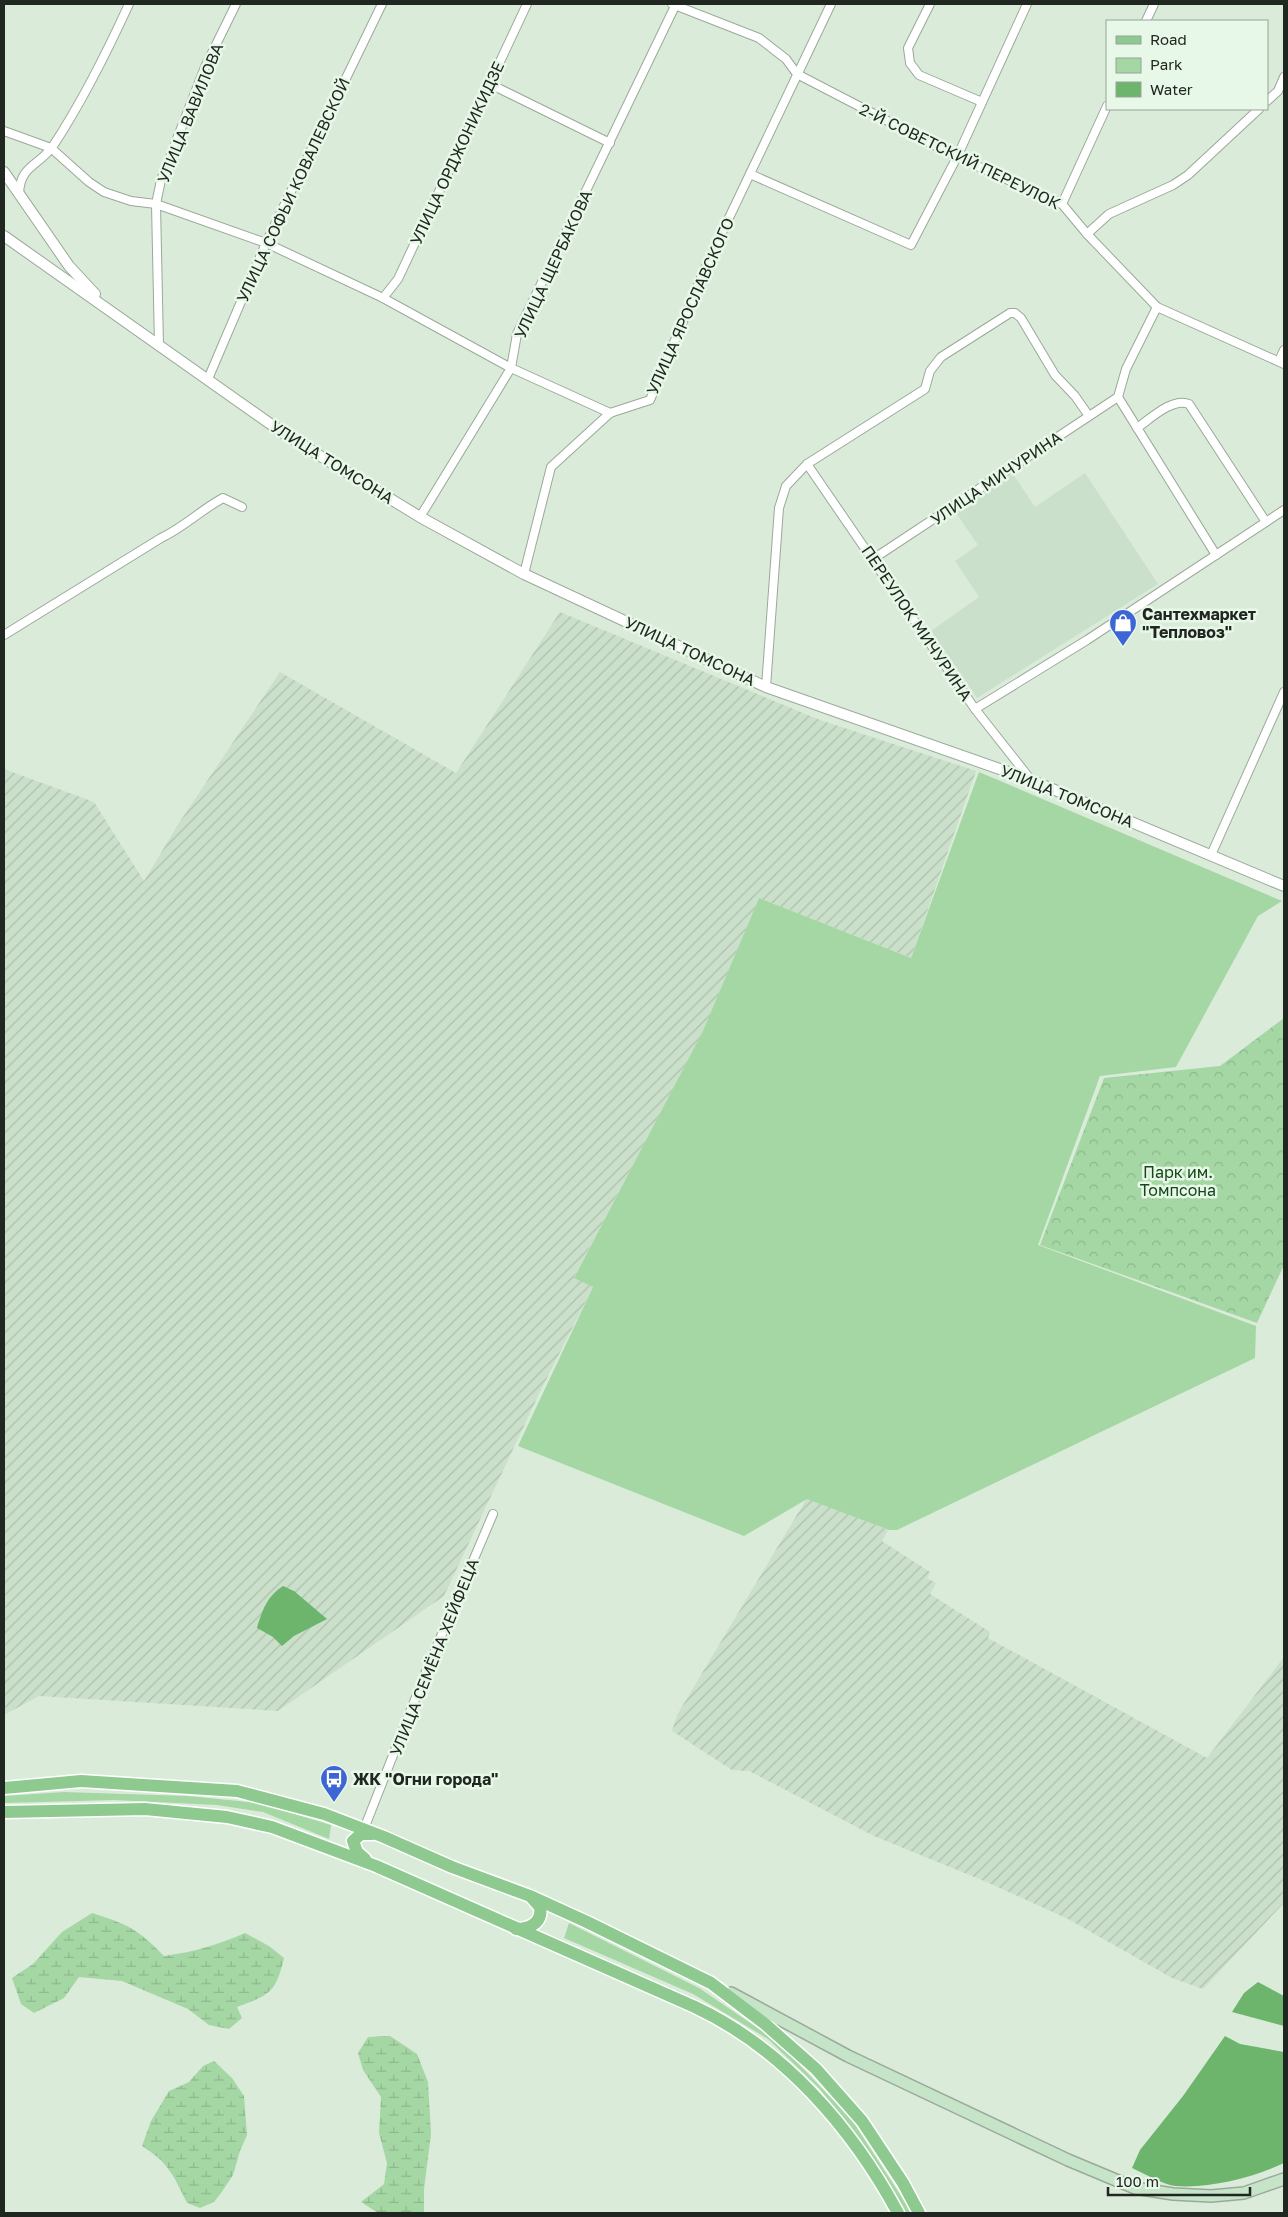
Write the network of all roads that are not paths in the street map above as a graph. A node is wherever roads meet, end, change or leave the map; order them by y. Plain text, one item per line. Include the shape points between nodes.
1 (129, 4) edge
2 (236, 4) edge
3 (382, 4) edge
4 (526, 4) edge
5 (674, 4) edge
6 (831, 4) edge
7 (930, 4) edge
8 (1027, 4) edge
9 (1154, 4) edge
10 (1146, 20) edge
11 (797, 74) junction
12 (1284, 77) edge
13 (490, 84) junction
14 (1281, 92) edge
15 (1268, 100) edge
16 (982, 102) junction
17 (1106, 108) edge
18 (1258, 110) edge
19 (4, 131) edge
20 (610, 143) junction
21 (51, 148) junction
22 (957, 157) junction
23 (4, 172) edge
24 (750, 174) junction
25 (19, 196) junction
26 (156, 204) junction
27 (1062, 204) junction
28 (1087, 234) junction
29 (4, 236) edge
30 (266, 243) junction
31 (382, 298) junction
32 (1157, 307) junction
33 (137, 331) junction
34 (159, 346) junction
35 (1284, 350) edge
36 (1282, 363) edge
37 (511, 368) junction
38 (208, 379) junction
39 (1118, 397) junction
40 (610, 413) junction
41 (1089, 416) junction
42 (1137, 428) junction
43 (807, 464) junction
44 (242, 507) dead end
45 (1284, 510) edge
46 (420, 517) junction
47 (1266, 522) junction
48 (1216, 555) junction
49 (873, 559) junction
50 (524, 574) junction
51 (4, 635) edge
52 (766, 687) junction
53 (1284, 692) edge
54 (975, 709) junction
55 (1031, 780) junction
56 (1211, 855) junction
57 (1284, 886) edge
58 (494, 1514) dead end
59 (4, 1788) edge
60 (4, 1812) edge
61 (364, 1829) junction
62 (384, 1837) junction
63 (376, 1866) junction
64 (530, 1896) junction
65 (516, 1929) junction
66 (711, 1983) junction
67 (1284, 2179) edge
68 (898, 2213) edge
69 (919, 2213) edge

1 - 21 street
2 - 26 street, УЛИЦА ВАВИЛОВА via 205,67 168,160
3 - 30 street, УЛИЦА СОФЬИ КОВАЛЕВСКОЙ
4 - 13 street, УЛИЦА ОРДЖОНИКИДЗЕ
5 - 11 street via 759,38 786,59
5 - 20 street, УЛИЦА ЩЕРБАКОВА
6 - 11 street, УЛИЦА ЯРОСЛАВСКОГО
7 - 16 street via 908,48 910,63 919,75
8 - 16 street
9 - 10 street
11 - 22 street, 2-Й СОВЕТСКИЙ ПЕРЕУЛОК
11 - 24 street, УЛИЦА ЯРОСЛАВСКОГО
12 - 14 street
13 - 20 street
13 - 31 street, УЛИЦА ОРДЖОНИКИДЗЕ via 398,279
14 - 15 street
16 - 22 street
17 - 27 street
18 - 28 street via 1188,176 1108,214
19 - 21 street
20 - 37 street, УЛИЦА ЩЕРБАКОВА via 517,334
21 - 25 street via 20,179
21 - 26 street via 104,192 131,201
22 - 24 street via 911,245
22 - 27 street, 2-Й СОВЕТСКИЙ ПЕРЕУЛОК
23 - 25 street
24 - 40 street, УЛИЦА ЯРОСЛАВСКОГО via 706,266 650,400
25 - 33 street via 79,279
26 - 30 street
26 - 34 street, УЛИЦА ВАВИЛОВА
27 - 28 street, 2-Й СОВЕТСКИЙ ПЕРЕУЛОК
28 - 32 street, 2-Й СОВЕТСКИЙ ПЕРЕУЛОК
29 - 33 street
30 - 31 street
30 - 38 street, УЛИЦА СОФЬИ КОВАЛЕВСКОЙ
31 - 37 street
32 - 36 street, 2-Й СОВЕТСКИЙ ПЕРЕУЛОК
32 - 39 street via 1126,370
33 - 34 street, УЛИЦА ТОМСОНА
34 - 38 street, УЛИЦА ТОМСОНА
35 - 36 street
37 - 40 street
37 - 46 street, УЛИЦА ЩЕРБАКОВА
38 - 46 street, УЛИЦА ТОМСОНА via 286,435
39 - 41 street, УЛИЦА МИЧУРИНА
39 - 42 street
40 - 50 street, УЛИЦА ЯРОСЛАВСКОГО via 551,467
41 - 43 street via 1076,396 1055,375 1021,318 1010,313 941,357 930,371 925,389
41 - 49 street, УЛИЦА МИЧУРИНА
42 - 47 street via 1174,404 1189,404
42 - 48 street
43 - 49 street, ПЕРЕУЛОК МИЧУРИНА
43 - 52 street via 786,486 779,508
44 - 51 street via 223,498 179,529
45 - 47 street
46 - 50 street, УЛИЦА ТОМСОНА
47 - 48 street
48 - 54 street
49 - 54 street, ПЕРЕУЛОК МИЧУРИНА
50 - 52 street, УЛИЦА ТОМСОНА
52 - 55 street, УЛИЦА ТОМСОНА
53 - 56 street
54 - 55 street, ПЕРЕУЛОК МИЧУРИНА
55 - 56 street, УЛИЦА ТОМСОНА
56 - 57 street, УЛИЦА ТОМСОНА
58 - 61 street, УЛИЦА СЕМЁНА ХЕЙФЕЦА via 425,1674
59 - 61 main road via 81,1781 237,1791 324,1814
60 - 63 main road via 145,1809 227,1817 286,1832
61 - 62 main road
62 - 63 main road via 361,1834 353,1842 358,1854
62 - 64 main road
63 - 65 main road
64 - 65 main road via 540,1907 538,1919 528,1928
64 - 66 main road
65 - 68 main road via 711,2015 754,2042 800,2080 846,2131
66 - 67 main road via 857,2060 1076,2164 1135,2188 1211,2196 1244,2193
66 - 69 main road via 816,2069 862,2121

